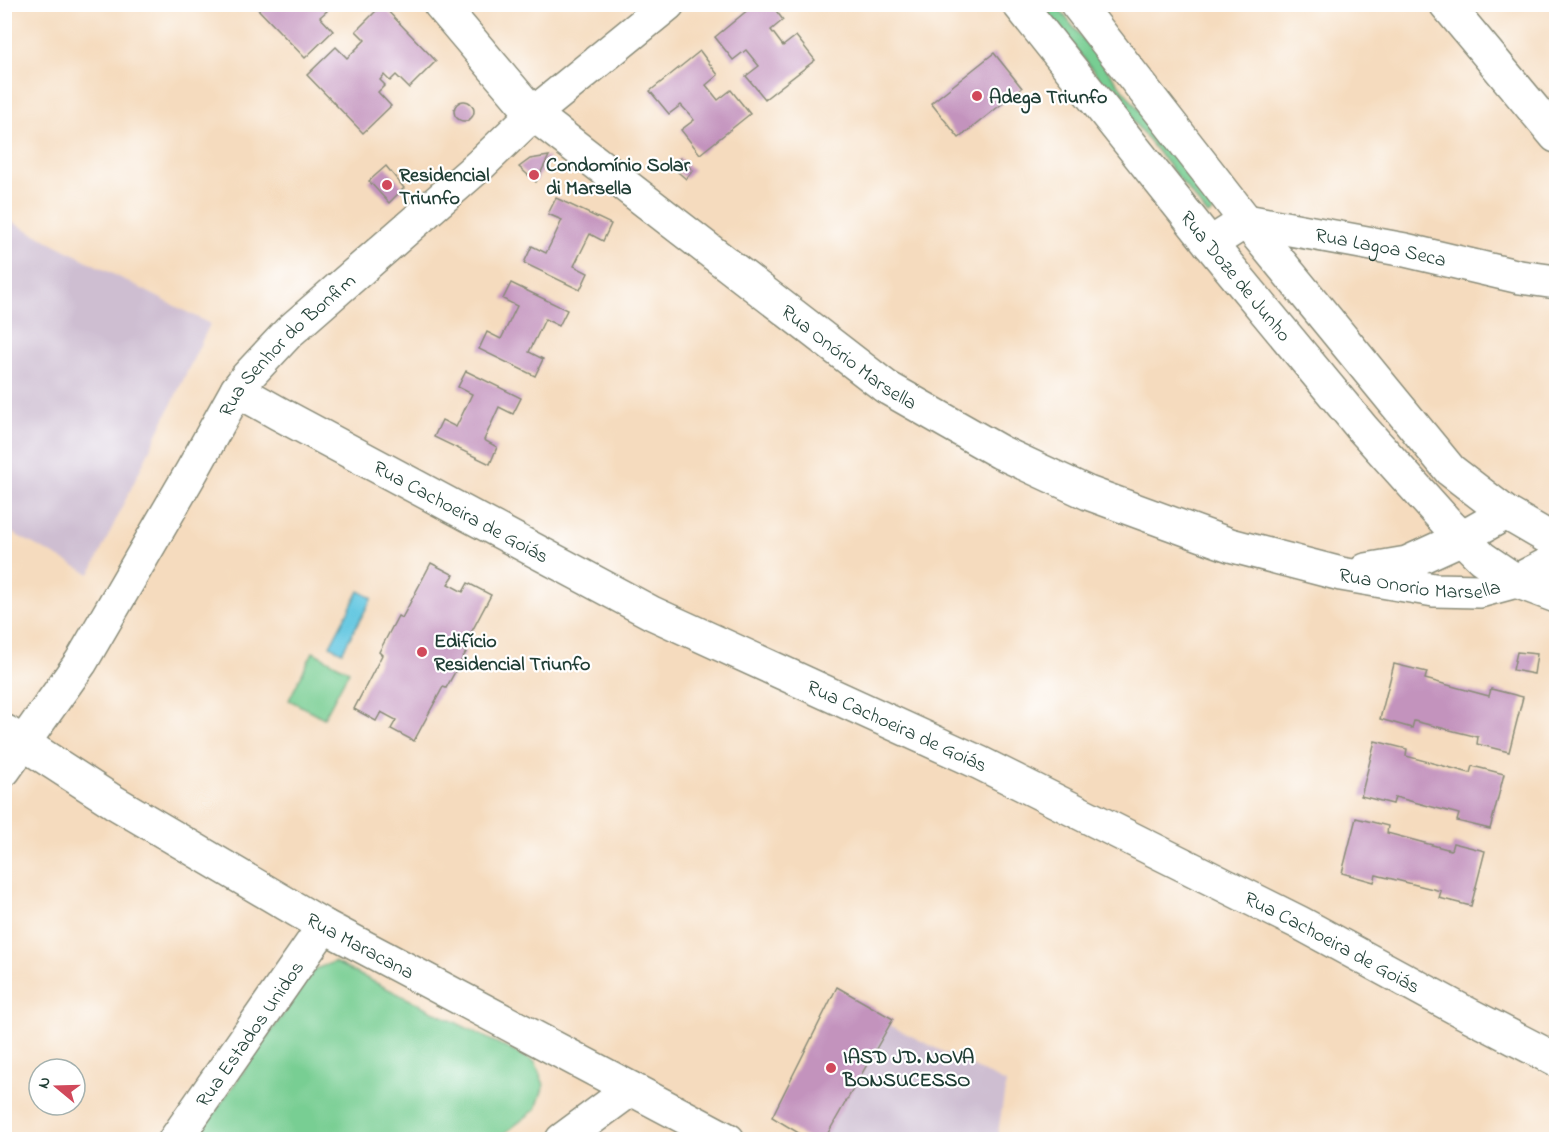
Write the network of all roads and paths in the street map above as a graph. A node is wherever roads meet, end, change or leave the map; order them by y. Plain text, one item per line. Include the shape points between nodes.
1 (440, 4) edge
2 (668, 4) edge
3 (1020, 4) edge
4 (1077, 4) edge
5 (1446, 4) edge
6 (533, 114) junction
7 (1557, 136) edge
8 (1246, 221) junction
9 (1210, 244) junction
10 (1557, 282) edge
11 (237, 390) junction
12 (1506, 513) junction
13 (1462, 538) junction
14 (1557, 542) edge
15 (1557, 560) edge
16 (1341, 574) junction
17 (1516, 581) junction
18 (1557, 596) edge
19 (14, 737) edge
20 (4, 770) edge
21 (324, 926) junction
22 (1557, 1060) edge
23 (631, 1089) junction
24 (175, 1140) edge
25 (562, 1140) edge
26 (728, 1140) edge

1 - 6 street, Rua Onório Marsella
2 - 6 street, Rua Senhor do Bonfim
3 - 9 street, Rua Doze de Junho
4 - 8 street
5 - 7 street
6 - 11 street, Rua Senhor do Bonfim via 289,332
6 - 16 street, Rua Onório Marsella via 896,393 1000,452 1088,493 1230,545
8 - 9 street
8 - 10 street, Rua Lagoa Seca
8 - 12 street via 1449,470
9 - 13 street, Rua Doze de Junho via 1362,429
11 - 19 street, Rua Senhor do Bonfim via 81,662
11 - 22 street, Rua Cachoeira de Goiás via 652,613 980,763 1300,922
12 - 13 street, Rua Onorio Marsella
12 - 14 street
13 - 16 street, Rua Onorio Marsella via 1407,563
13 - 17 street, Rua Onorio Marsella via 1482,558
15 - 17 street, Rua Onorio Marsella
16 - 17 street, Rua Onorio Marsella via 1434,590 1479,591
17 - 18 street, Rua Onorio Marsella
19 - 20 street, Rua Senhor do Bonfim
19 - 21 street, Rua Maracana via 114,802
21 - 23 street, Rua Maracana
21 - 24 street, Rua Estados Unidos
23 - 25 street
23 - 26 street, Rua Maracana

